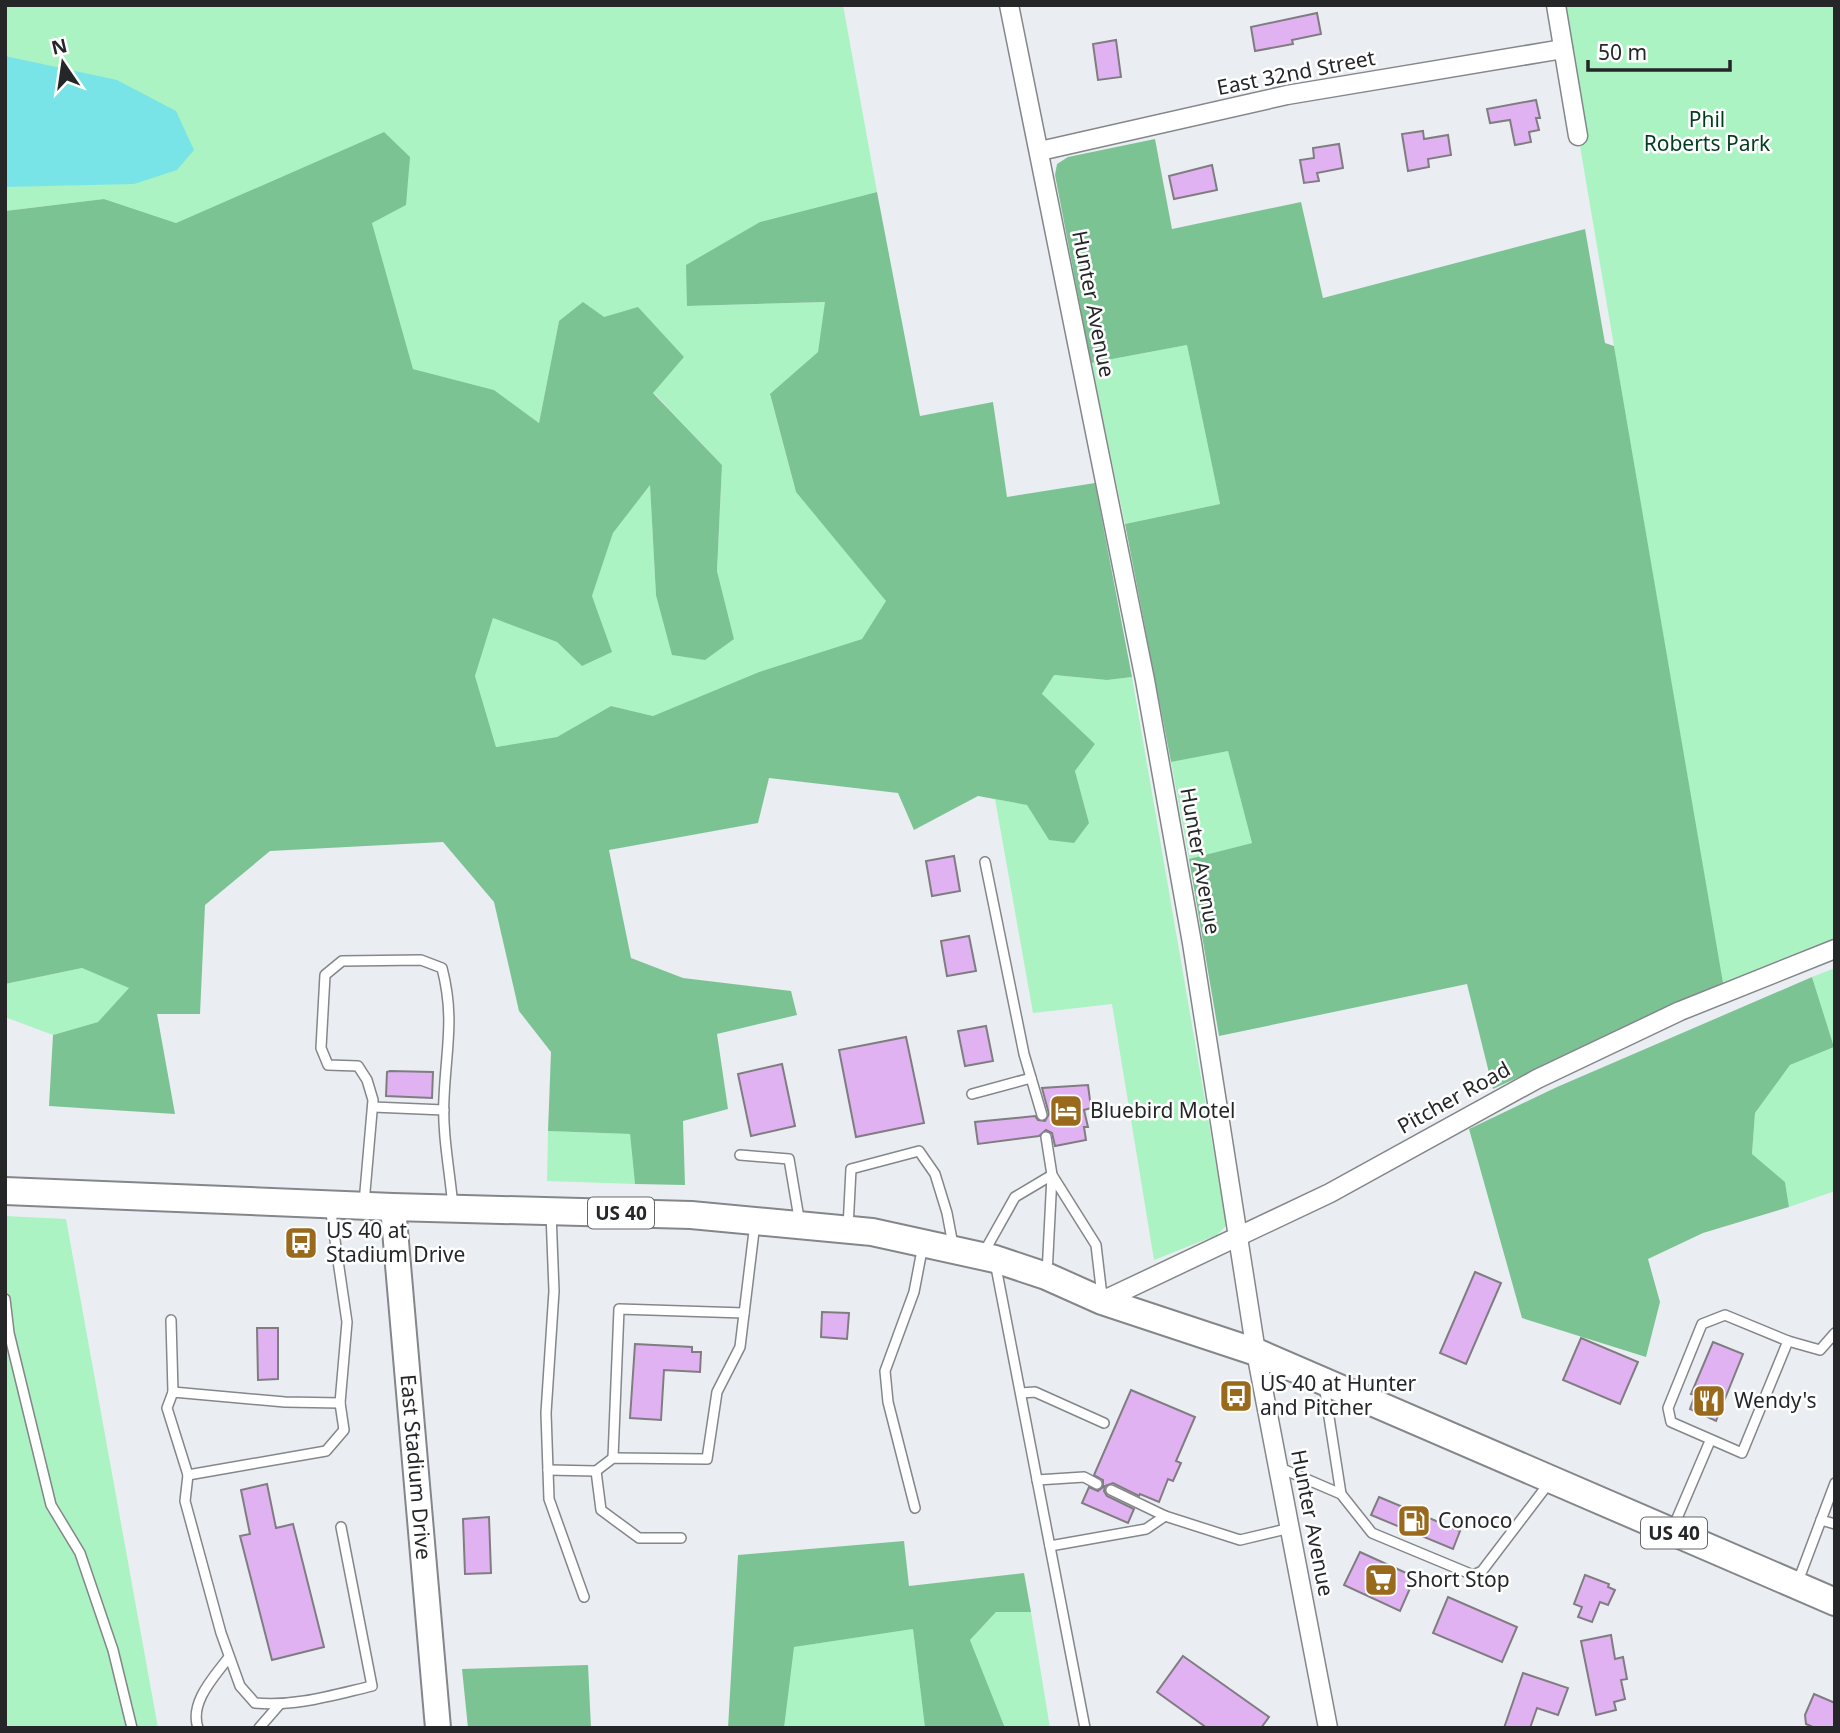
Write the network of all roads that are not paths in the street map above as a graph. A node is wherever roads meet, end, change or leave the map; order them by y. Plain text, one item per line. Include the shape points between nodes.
1 (1009, 5) edge
2 (1556, 5) edge
3 (1563, 49) junction
4 (1578, 136) dead end
5 (1040, 151) junction
6 (985, 862) dead end
7 (1835, 949) edge
8 (1031, 1078) junction
9 (972, 1094) dead end
10 (373, 1107) junction
11 (444, 1110) junction
12 (1042, 1115) dead end
13 (1046, 1137) dead end
14 (740, 1155) dead end
15 (1052, 1175) junction
16 (5, 1191) edge
17 (330, 1205) junction
18 (364, 1206) junction
19 (393, 1207) junction
20 (453, 1209) junction
21 (551, 1211) junction
22 (755, 1221) junction
23 (800, 1225) junction
24 (848, 1230) junction
25 (1239, 1235) junction
26 (923, 1243) junction
27 (954, 1250) junction
28 (988, 1257) junction
29 (1046, 1276) junction
30 (5, 1299) edge
31 (1102, 1301) junction
32 (744, 1313) junction
33 (171, 1320) dead end
34 (7, 1333) edge
35 (1835, 1333) edge
36 (1788, 1341) junction
37 (1256, 1352) junction
38 (1323, 1380) junction
39 (173, 1392) junction
40 (1021, 1393) junction
41 (340, 1403) junction
42 (1104, 1423) dead end
43 (1710, 1441) junction
44 (613, 1458) junction
45 (1278, 1467) junction
46 (548, 1470) junction
47 (596, 1471) junction
48 (188, 1475) junction
49 (1037, 1480) junction
50 (1552, 1480) junction
51 (1097, 1483) dead end
52 (1835, 1483) edge
53 (1111, 1490) dead end
54 (1341, 1494) junction
55 (915, 1508) dead end
56 (1165, 1516) junction
57 (1821, 1520) junction
58 (1835, 1524) edge
59 (341, 1527) dead end
60 (1290, 1528) junction
61 (1671, 1531) junction
62 (681, 1538) dead end
63 (1050, 1546) junction
64 (1797, 1586) junction
65 (584, 1597) dead end
66 (1835, 1602) edge
67 (229, 1657) junction
68 (279, 1705) junction
69 (131, 1728) edge
70 (198, 1728) edge
71 (259, 1728) edge
72 (438, 1728) edge
73 (1085, 1728) edge
74 (1328, 1728) edge

1 - 5 street, Hunter Avenue
2 - 3 street
3 - 4 street
3 - 5 street, East 32nd Street via 1287,95
5 - 25 street, Hunter Avenue via 1147,693
6 - 8 lane
7 - 25 street, Pitcher Road via 1680,1011 1537,1079 1330,1193
8 - 9 lane
8 - 12 lane
10 - 11 lane
10 - 11 lane via 367,1080 358,1066 328,1065 321,1048 325,975 342,961 421,960 442,968 450,997
10 - 18 lane
11 - 20 lane
13 - 15 lane
14 - 23 lane via 789,1159
15 - 28 lane via 1015,1197
15 - 29 lane
15 - 31 lane via 1096,1245
16 - 17 main road, US 40
17 - 18 main road, US 40
17 - 41 lane via 347,1322
18 - 19 main road, US 40
19 - 20 main road, US 40
19 - 72 main road, East Stadium Drive
20 - 21 main road, US 40
21 - 22 main road, US 40
21 - 46 lane via 554,1291 545,1413
22 - 23 main road, US 40
22 - 32 lane
23 - 24 main road, US 40
24 - 26 main road, US 40
24 - 27 lane via 850,1169 919,1151 936,1174
25 - 31 street, Pitcher Road
25 - 37 street, Hunter Avenue
26 - 27 main road, US 40
26 - 55 lane via 914,1292 885,1371 888,1402
27 - 28 main road, US 40
28 - 29 main road, US 40
28 - 40 lane
29 - 31 main road, US 40
30 - 34 lane
31 - 37 main road, US 40
32 - 44 lane via 740,1347 717,1392 707,1459
32 - 44 lane via 619,1309
33 - 39 lane
34 - 69 lane via 51,1505 80,1553 113,1650
35 - 36 lane via 1820,1350
36 - 43 lane via 1742,1453
36 - 43 lane via 1725,1315 1702,1324 1668,1408 1671,1422
37 - 38 main road, US 40
37 - 45 street, Hunter Avenue
38 - 50 main road, US 40
38 - 54 lane
39 - 41 lane
39 - 48 lane via 167,1408
40 - 42 lane via 1035,1392
40 - 49 lane
41 - 48 lane via 344,1430 326,1451
43 - 61 lane
44 - 47 lane
45 - 54 lane
45 - 60 street, Hunter Avenue
46 - 47 lane
46 - 65 lane via 549,1499
47 - 62 lane via 601,1510 639,1538
48 - 67 lane via 185,1501
49 - 51 lane via 1084,1477
49 - 63 lane
50 - 54 lane via 1482,1571 1473,1575 1372,1533
50 - 61 main road, US 40
52 - 57 lane
53 - 56 lane
56 - 60 lane via 1240,1540
56 - 63 lane via 1146,1529
57 - 58 lane
57 - 64 lane
59 - 68 lane via 372,1686
60 - 74 street, Hunter Avenue
61 - 64 main road, US 40
63 - 73 lane
64 - 66 main road, US 40
67 - 68 lane via 247,1696 255,1703
67 - 70 lane via 202,1695 195,1719
68 - 71 lane

